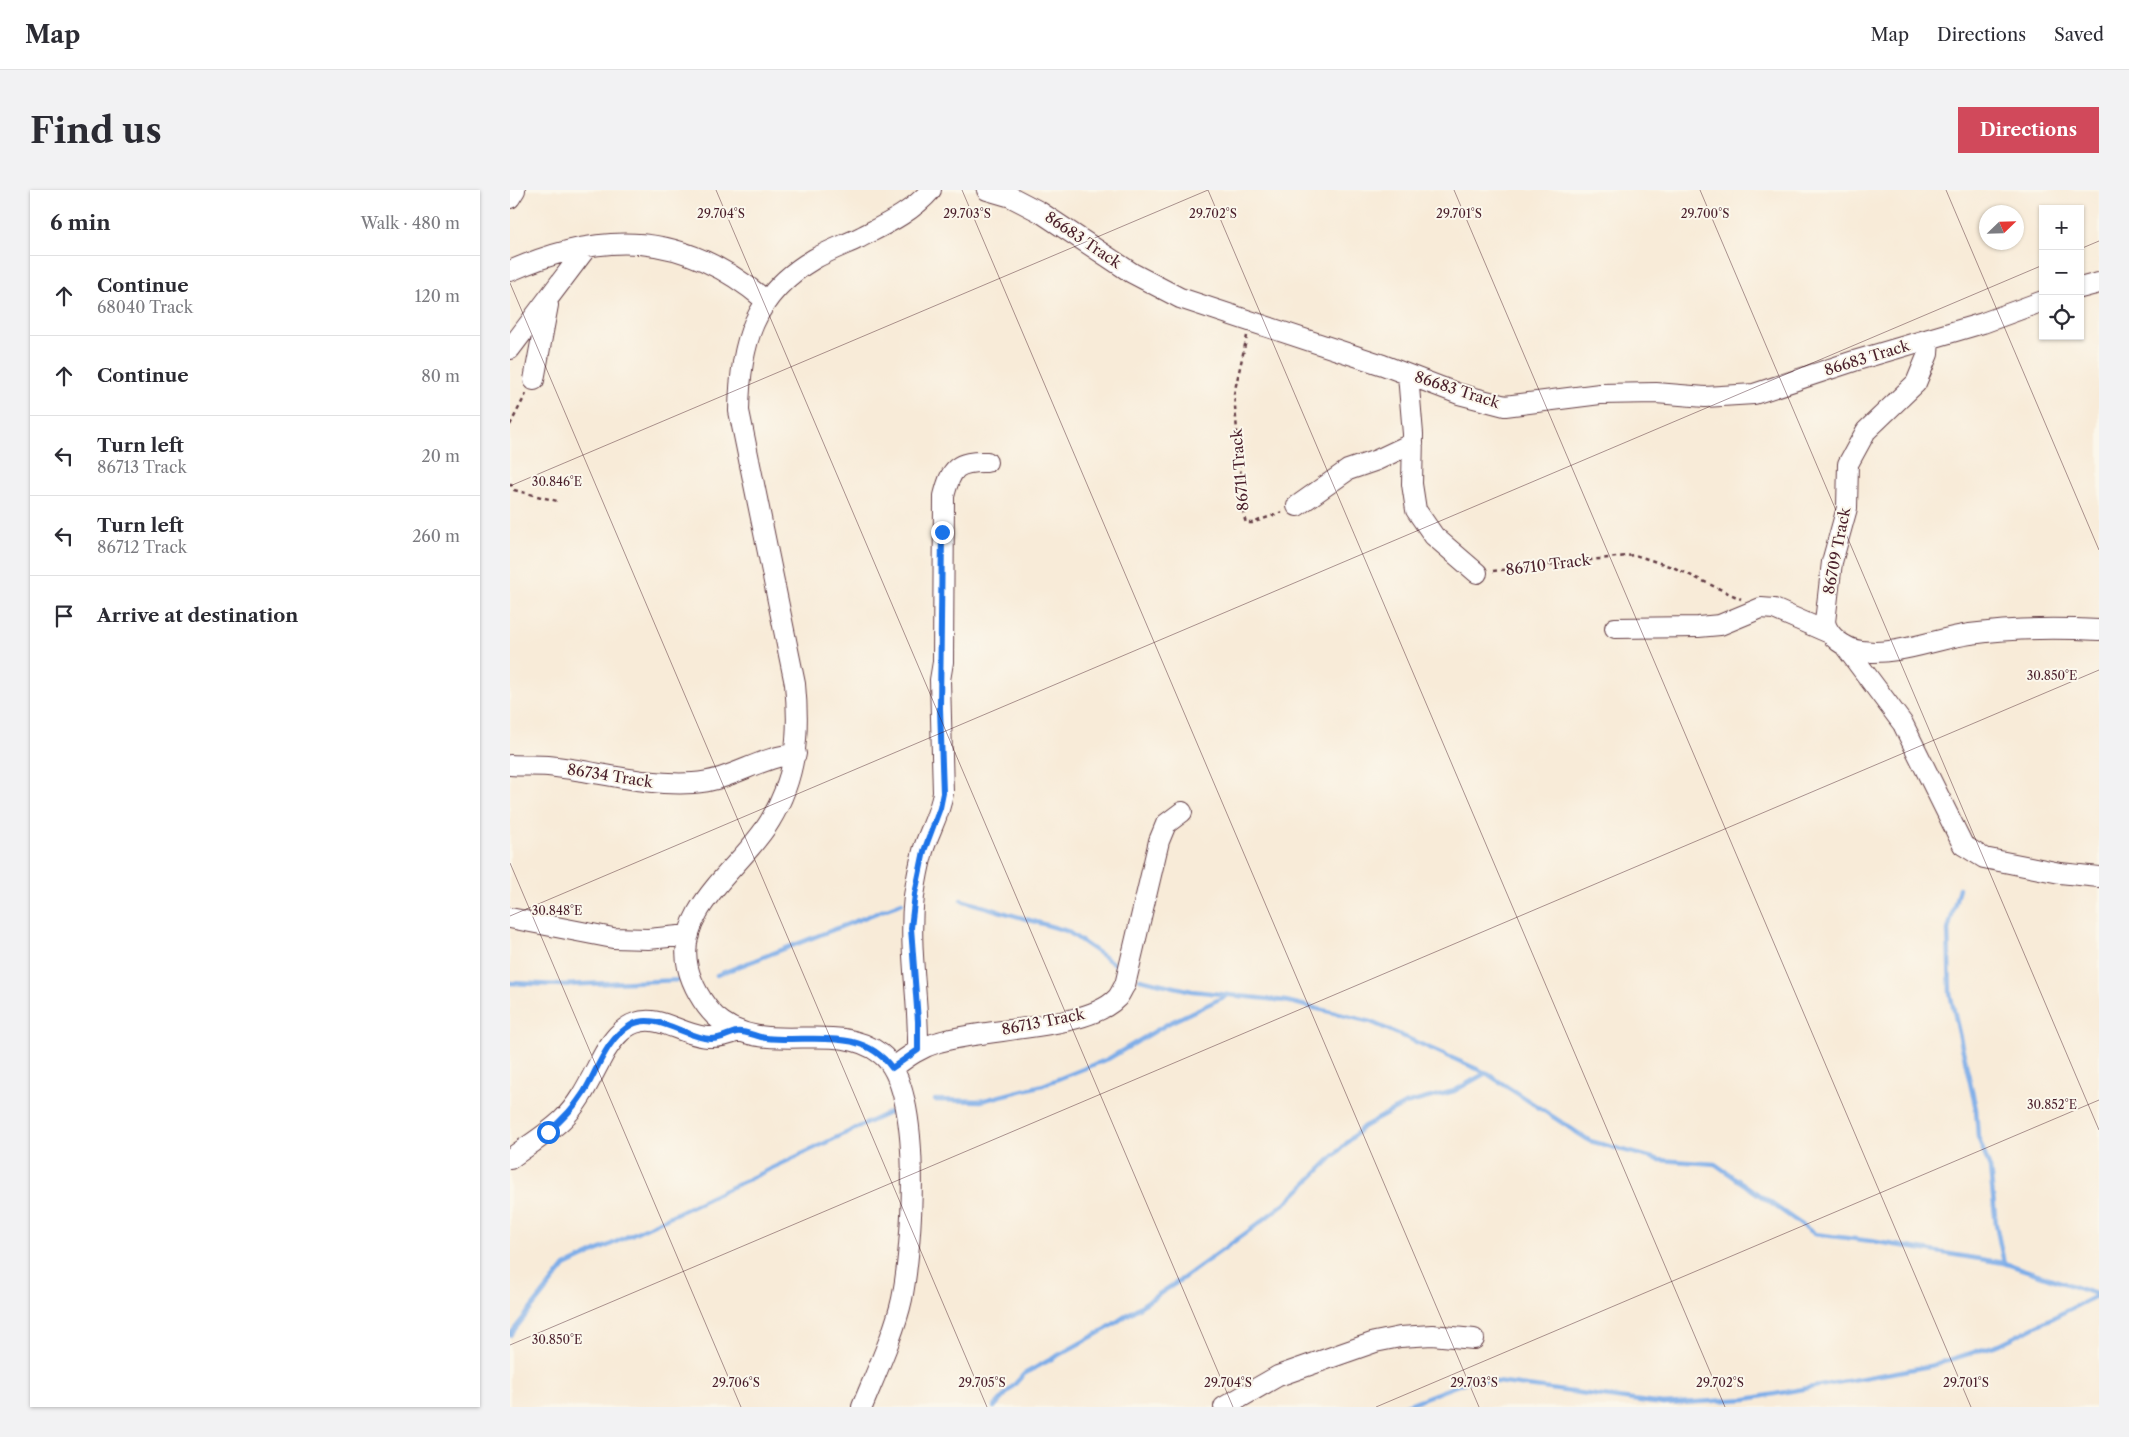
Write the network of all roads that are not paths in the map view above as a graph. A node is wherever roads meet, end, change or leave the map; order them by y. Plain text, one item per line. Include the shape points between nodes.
1 (515, 190) edge
2 (931, 190) edge
3 (987, 190) edge
4 (510, 198) edge
5 (587, 246) junction
6 (510, 271) edge
7 (2099, 283) edge
8 (2084, 287) edge
9 (550, 298) junction
10 (766, 300) junction
11 (2039, 302) edge
12 (1929, 339) junction
13 (510, 349) edge
14 (1408, 375) junction
15 (534, 380) road end
16 (1413, 443) junction
17 (987, 462) dead end
18 (1297, 506) road end
19 (1477, 573) road end
20 (1614, 628) dead end
21 (2099, 630) edge
22 (1827, 632) junction
23 (1844, 645) junction
24 (796, 754) junction
25 (510, 765) edge
26 (1182, 812) dead end
27 (2099, 877) edge
28 (510, 918) edge
29 (689, 935) junction
30 (738, 1031) junction
31 (918, 1050) junction
32 (892, 1068) junction
33 (510, 1159) edge
34 (1474, 1339) dead end
35 (862, 1407) edge
36 (1224, 1407) edge

1 - 4 street
2 - 10 street via 898,218 814,259 786,279
3 - 14 street, 86683 Track via 1011,197 1040,212 1153,285 1180,298
5 - 6 street
5 - 9 street
5 - 10 street via 628,242 663,247 729,273
7 - 8 street
9 - 13 street
9 - 15 street
10 - 24 street via 745,345 739,375 739,411 795,684
11 - 12 street, 86683 Track
12 - 14 street, 86683 Track via 1754,394 1731,396 1600,394 1504,406
12 - 22 street, 86709 Track via 1926,360 1916,383 1866,431 1848,464 1847,508 1832,562 1825,622
14 - 16 street
16 - 18 street via 1348,470
16 - 19 street via 1412,484 1416,510 1434,536
17 - 31 street via 962,464 952,470 944,496 940,680 943,793 924,851 911,928
20 - 22 street via 1713,626 1760,608 1782,612
21 - 23 street via 2001,630 1875,652 1859,651
22 - 23 street
23 - 27 street via 1903,724 1963,845 1984,858
24 - 25 street, 86734 Track via 777,757 735,775 694,783 647,783 547,766
24 - 29 street via 791,776 770,821 756,843 702,906
26 - 31 street, 86713 Track via 1166,824 1159,841 1125,985 1117,998 1089,1014 1058,1022 960,1036
28 - 29 street via 613,938
29 - 30 street via 686,946 688,968 697,990 707,1008
30 - 32 street via 765,1038 842,1039 863,1044 882,1054
30 - 33 street via 712,1039 654,1022 633,1023 610,1044 584,1091 563,1119
31 - 32 street, 86713 Track
32 - 35 street via 904,1092 909,1118 907,1263 901,1302
34 - 36 street via 1424,1336 1375,1342 1278,1376

